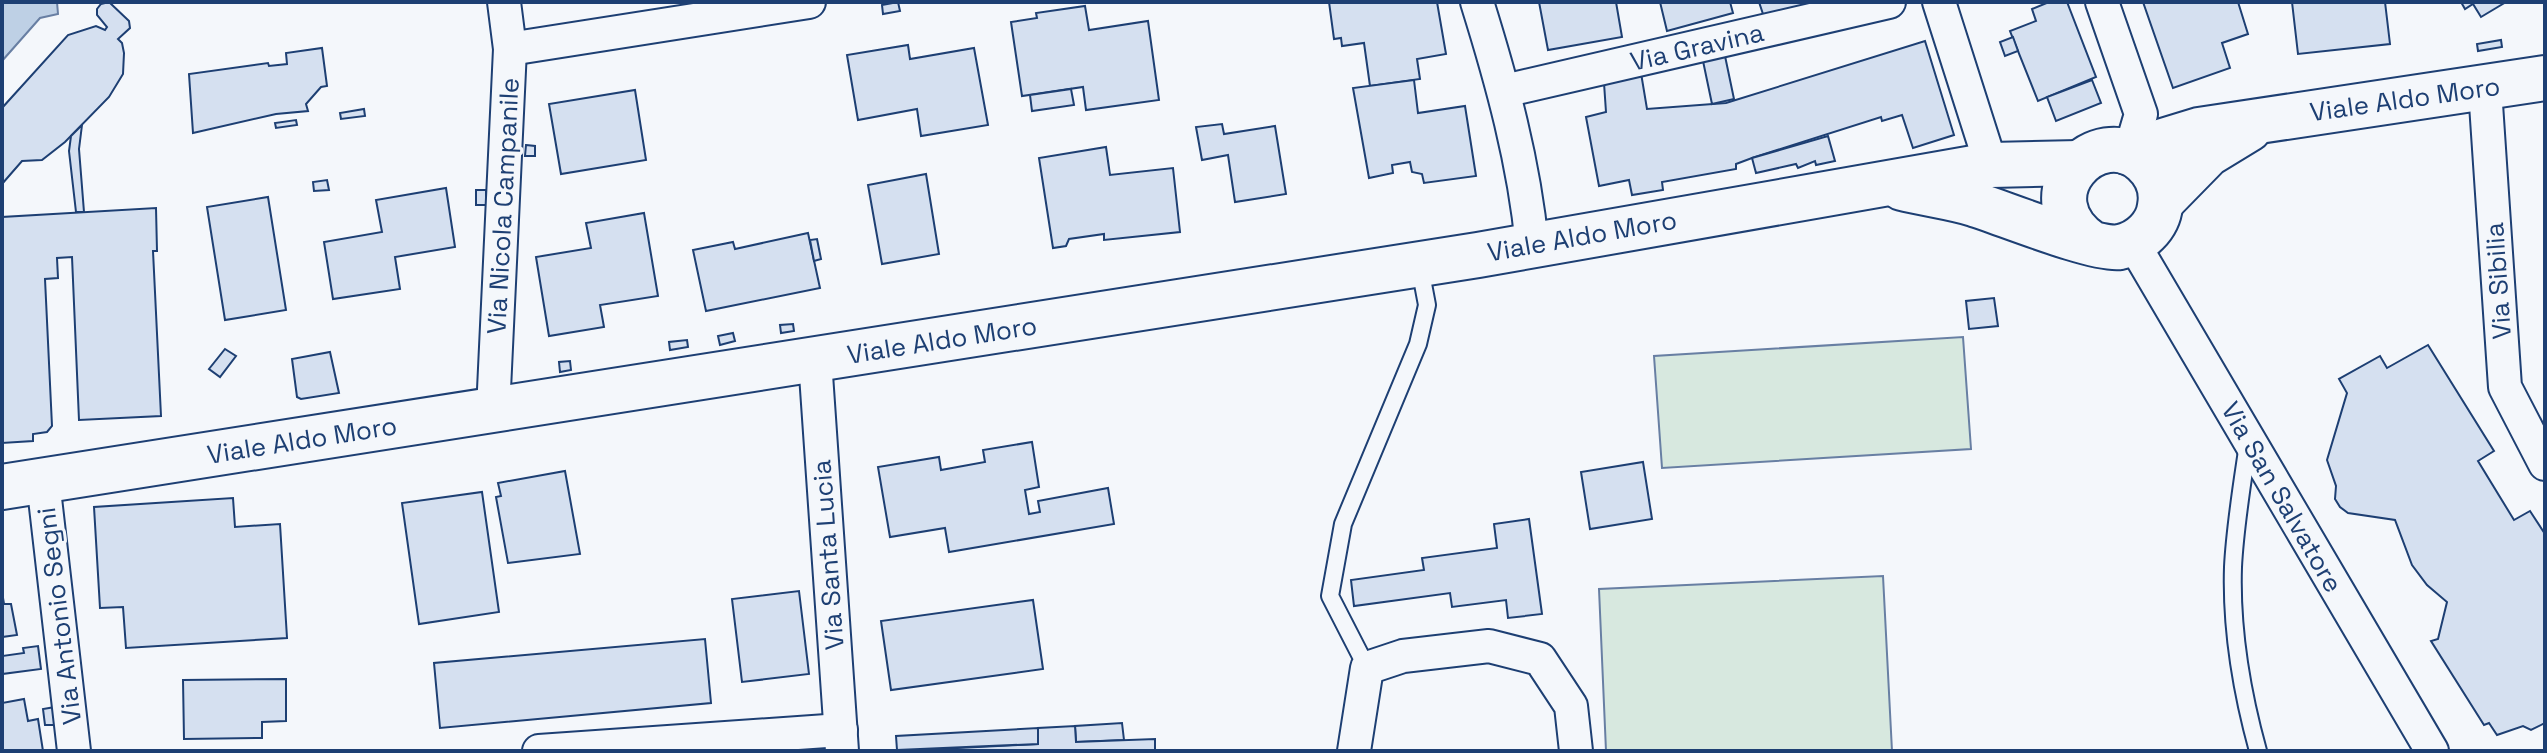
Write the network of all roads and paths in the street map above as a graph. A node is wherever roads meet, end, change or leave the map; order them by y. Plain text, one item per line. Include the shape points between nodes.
1 (504, 2) edge
2 (809, 2) edge
3 (1477, 2) edge
4 (1889, 2) edge
5 (1939, 2) edge
6 (2102, 2) edge
7 (510, 49) junction
8 (2545, 78) edge
9 (2485, 89) junction
10 (1504, 91) junction
11 (2265, 120) junction
12 (2128, 152) junction
13 (2079, 163) junction
14 (1991, 165) junction
15 (1880, 183) junction
16 (2161, 202) junction
17 (2112, 243) junction
18 (1532, 245) junction
19 (1419, 264) junction
20 (815, 360) junction
21 (493, 411) junction
22 (2248, 439) junction
23 (2545, 464) edge
24 (22, 484) edge
25 (1367, 668) junction
26 (842, 740) edge
27 (74, 751) edge
28 (539, 751) edge
29 (1354, 751) edge
30 (1576, 751) edge
31 (2258, 751) edge
32 (2432, 751) edge

1 - 7 street, Via Nicola Campanile
2 - 7 street
3 - 10 street
4 - 10 street, Via Gravina
5 - 14 street
6 - 12 street via 2141,114
7 - 21 street, Via Nicola Campanile
8 - 9 main road, Viale Aldo Moro
9 - 11 main road, Viale Aldo Moro
9 - 23 street, Via Sibilia via 2505,387
10 - 18 street
11 - 12 main road, Viale Aldo Moro via 2199,130
11 - 16 main road, Viale Aldo Moro via 2208,154
12 - 13 main road, Viale Aldo Moro via 2102,152
12 - 16 main road via 2153,171
13 - 14 main road, Viale Aldo Moro
13 - 17 main road via 2064,190 2064,206 2074,227
14 - 15 main road, Viale Aldo Moro
15 - 17 main road, Viale Aldo Moro
15 - 18 main road, Viale Aldo Moro
16 - 17 main road, Viale Aldo Moro via 2153,226
17 - 22 street, Via San Salvatore
18 - 19 main road, Viale Aldo Moro
19 - 20 main road, Viale Aldo Moro
19 - 25 lane via 1427,305 1418,344 1343,524 1330,596
20 - 21 main road, Viale Aldo Moro
20 - 26 street, Via Santa Lucia
21 - 24 main road, Viale Aldo Moro
22 - 31 lane via 2233,569 2236,638
22 - 32 street, Via San Salvatore
24 - 27 street, Via Antonio Segni
25 - 29 street
25 - 30 street via 1403,656 1489,646 1540,659 1571,706
26 - 28 street

